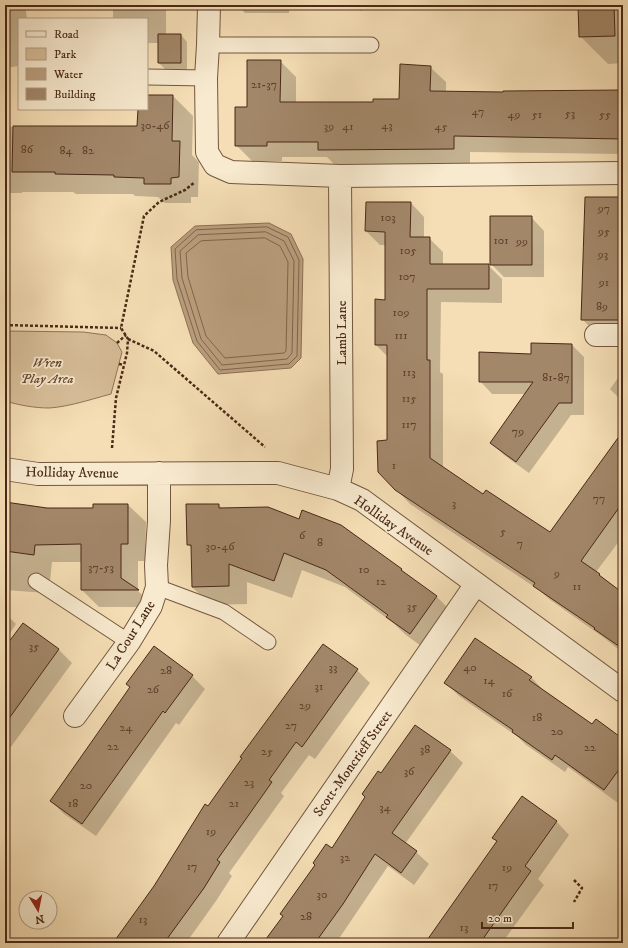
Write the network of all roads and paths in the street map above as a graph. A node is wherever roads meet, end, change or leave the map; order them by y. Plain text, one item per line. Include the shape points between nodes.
1 (209, 5) edge
2 (208, 45) junction
3 (371, 45) dead end
4 (148, 77) edge
5 (206, 78) junction
6 (215, 165) junction
7 (623, 173) edge
8 (340, 176) junction
9 (5, 325) edge
10 (122, 328) junction
11 (126, 335) junction
12 (596, 335) dead end
13 (623, 335) edge
14 (128, 339) junction
15 (117, 343) dead end
16 (118, 364) dead end
17 (124, 365) junction
18 (5, 469) edge
19 (159, 473) junction
20 (278, 473) junction
21 (110, 474) junction
22 (338, 489) junction
23 (36, 581) dead end
24 (476, 584) junction
25 (158, 587) junction
26 (129, 642) junction
27 (268, 642) dead end
28 (623, 691) edge
29 (75, 716) dead end
30 (574, 880) dead end
31 (574, 902) dead end
32 (228, 943) edge

1 - 2 street
2 - 3 lane
2 - 5 street
4 - 5 lane
5 - 6 street via 207,152
6 - 8 street via 231,172
6 - 10 path via 185,190 158,202 144,216
7 - 8 street
8 - 22 street, Lamb Lane via 342,469
9 - 10 path
10 - 11 path
11 - 14 path
11 - 15 path
12 - 13 street
14 - 17 path
14 - 20 path via 154,351 264,444
16 - 17 path
17 - 21 path via 116,398
18 - 21 street, Holliday Avenue via 38,474
19 - 20 street, Holliday Avenue
19 - 21 street, Holliday Avenue
19 - 25 street, La Cour Lane via 156,565
20 - 22 street, Holliday Avenue
22 - 24 street, Holliday Avenue via 362,500
23 - 26 lane
24 - 28 street, Holliday Avenue
24 - 32 street, Scott-Moncrieff Street
25 - 26 street, La Cour Lane via 151,606
25 - 27 lane via 224,612
26 - 29 street, La Cour Lane
30 - 31 path via 582,888

